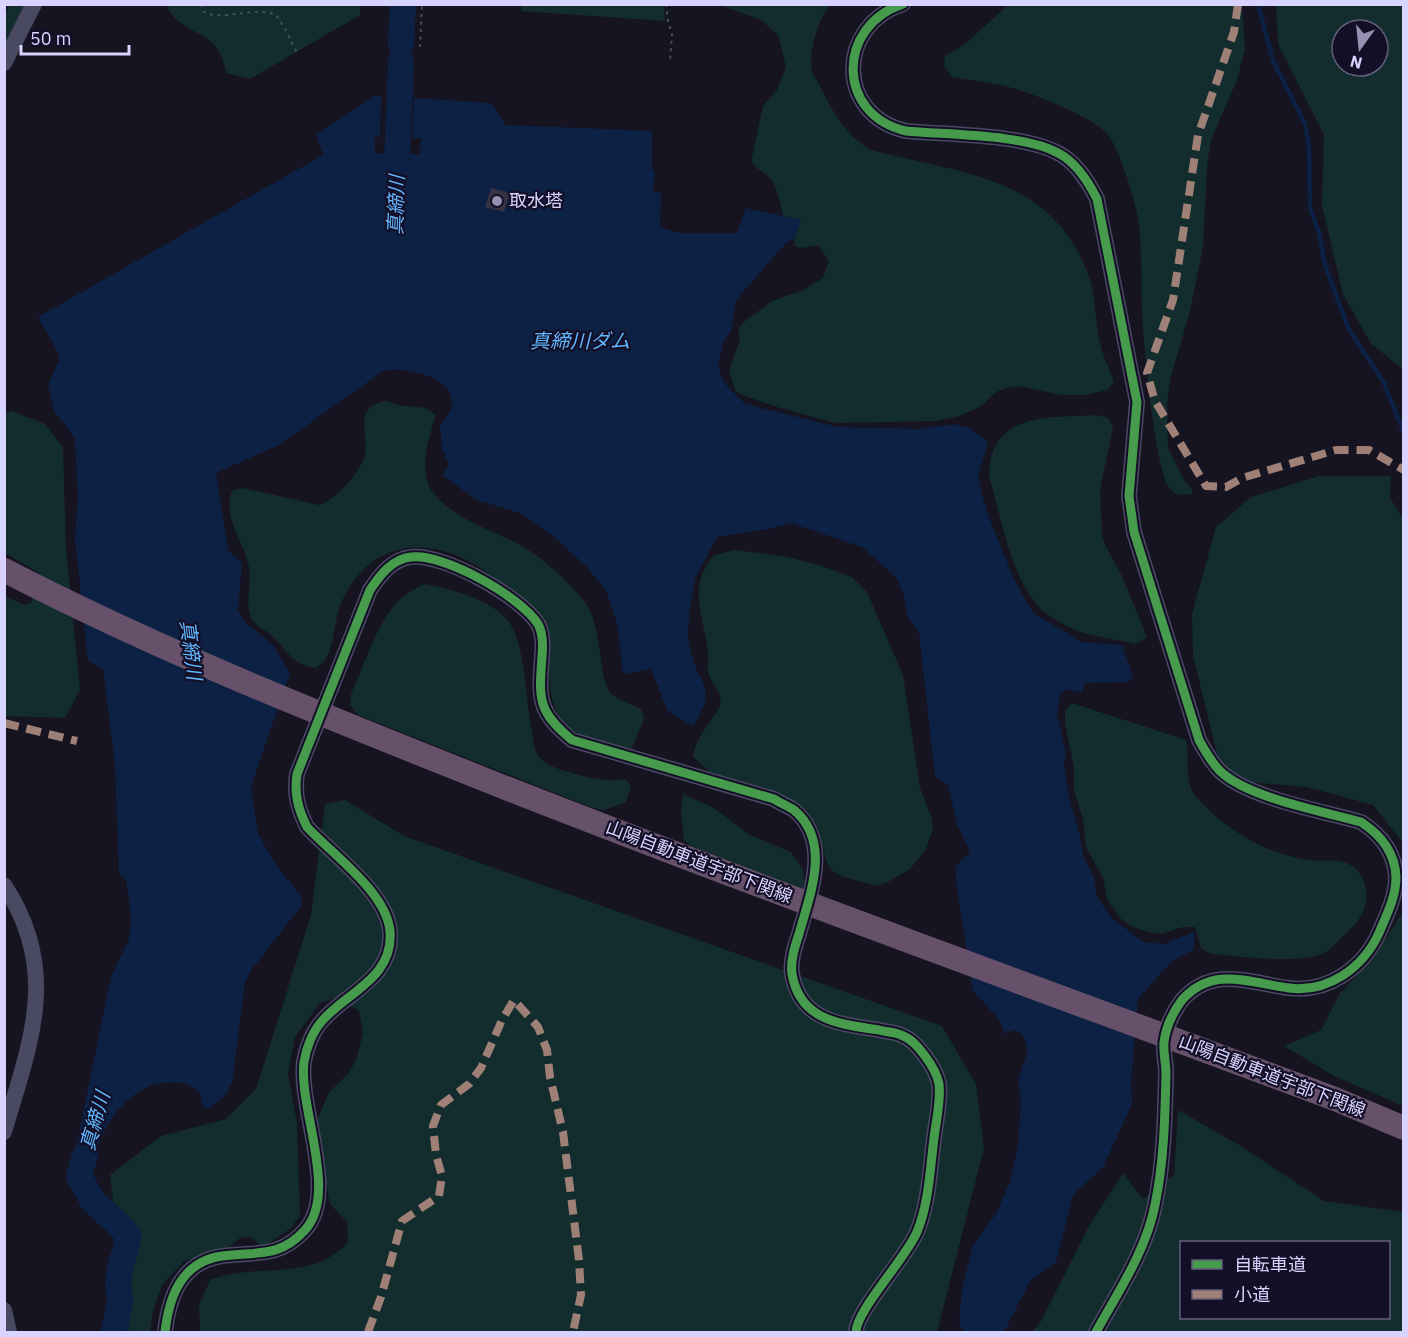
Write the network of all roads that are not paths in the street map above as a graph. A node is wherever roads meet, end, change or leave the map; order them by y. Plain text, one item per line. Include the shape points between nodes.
1 (34, 4) edge
2 (903, 4) edge
3 (4, 63) edge
4 (9, 573) edge
5 (4, 885) edge
6 (1404, 1128) edge
7 (4, 1132) edge
8 (4, 1310) edge
9 (9, 1332) edge
10 (165, 1332) edge
11 (856, 1332) edge
12 (1096, 1332) edge

1 - 3 street
2 - 12 street via 878,15 855,50 855,87 868,110 878,120 906,131 1017,141 1052,150 1080,172 1096,199 1137,402 1130,496 1134,532 1199,740 1221,771 1239,785 1361,822 1375,831 1394,860 1394,894 1376,938 1355,967 1339,979 1304,989 1226,978 1209,982 1182,1001 1167,1028 1164,1043 1164,1113 1155,1207 1137,1258
4 - 6 highway, 山陽自動車道宇部下関線 via 158,645 335,720 696,862
5 - 7 street via 18,906 28,934 37,990 33,1033
8 - 9 street
10 - 11 street via 167,1311 177,1284 195,1266 221,1256 280,1250 307,1228 317,1205 318,1181 303,1074 307,1051 320,1022 377,973 388,951 390,929 379,900 307,827 295,785 370,590 386,568 411,557 438,560 468,572 524,608 539,626 543,646 540,698 549,718 572,740 774,799 794,810 811,832 815,874 793,953 797,991 820,1017 901,1034 914,1042 934,1068 939,1084 926,1203 916,1233 867,1307

